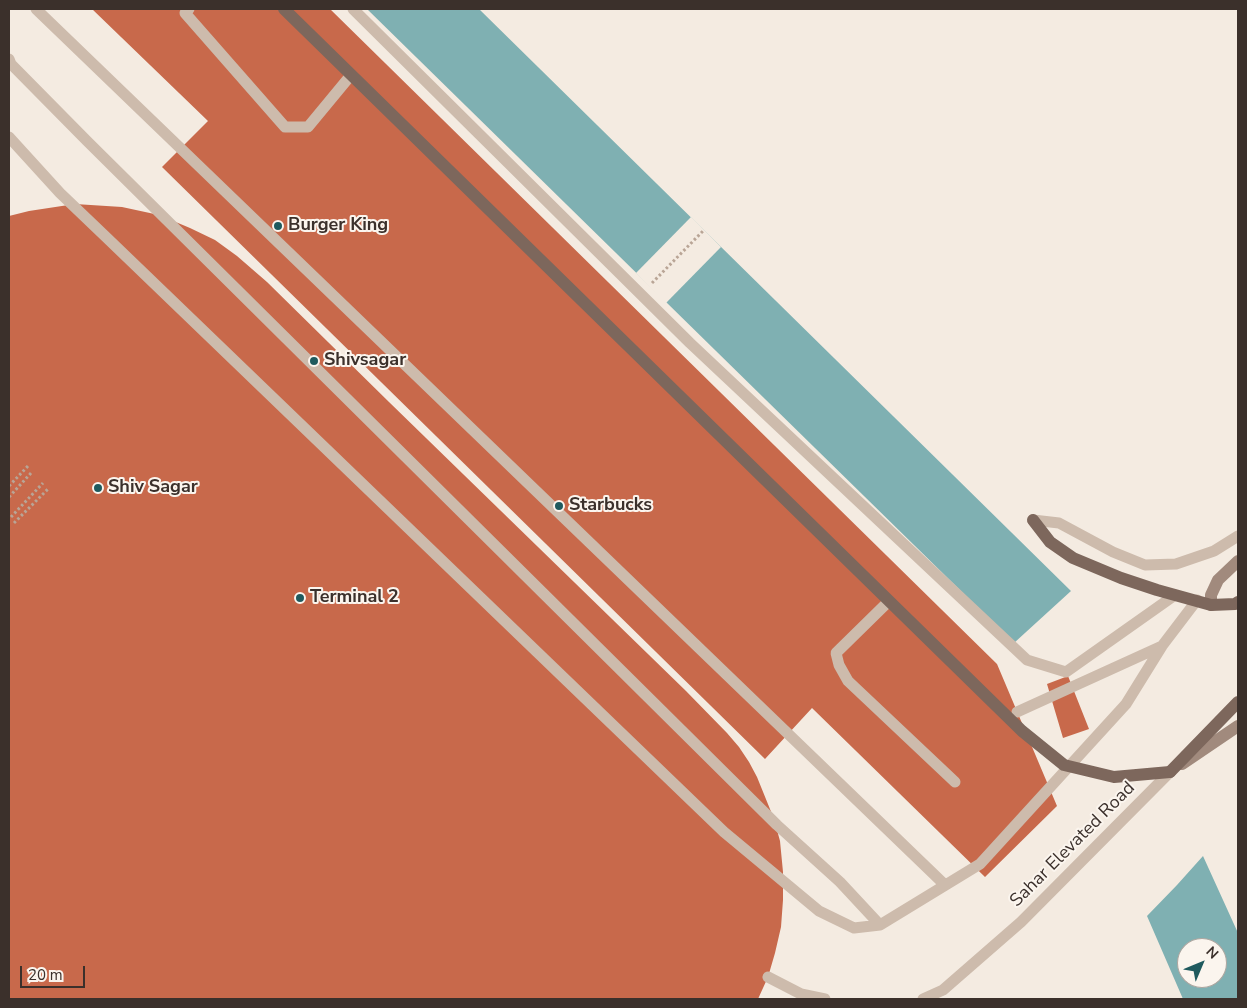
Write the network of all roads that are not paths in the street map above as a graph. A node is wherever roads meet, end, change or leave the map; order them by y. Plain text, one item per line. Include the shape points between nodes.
1 (36, 9) edge
2 (189, 9) edge
3 (284, 9) edge
4 (353, 9) edge
5 (9, 59) edge
6 (351, 75) junction
7 (9, 137) edge
8 (1033, 520) joint
9 (1238, 536) edge
10 (1238, 562) edge
11 (1175, 595) junction
12 (1198, 600) junction
13 (889, 601) junction
14 (1238, 602) edge
15 (1211, 605) junction
16 (1162, 646) junction
17 (1238, 702) edge
18 (1017, 712) dead end
19 (1238, 726) edge
20 (1170, 772) junction
21 (955, 782) dead end
22 (945, 885) junction
23 (880, 925) junction
24 (768, 977) dead end
25 (825, 999) edge
26 (922, 999) edge

1 - 22 lane
2 - 6 lane via 185,13 285,126 308,128
3 - 6 main road, bridge
4 - 11 lane via 690,343 1027,660 1066,672
5 - 23 lane via 94,148
6 - 13 main road, bridge
7 - 23 lane via 60,193 724,832 819,911 854,928
8 - 9 lane via 1059,523 1145,565 1176,564 1214,551
8 - 11 main road via 1050,542 1073,558
10 - 15 main road via 1218,580 1211,595
11 - 12 main road
12 - 15 main road
12 - 16 lane
13 - 20 main road, bridge via 1022,731 1064,765 1114,777
13 - 21 lane via 836,653 839,666 848,681
14 - 15 main road
16 - 18 lane
16 - 22 lane via 1126,704 980,864
17 - 20 main road, Sahar Elevated Road
19 - 20 main road
20 - 26 lane, Sahar Elevated Road via 1021,922 943,990
22 - 23 lane
24 - 25 lane via 800,994

